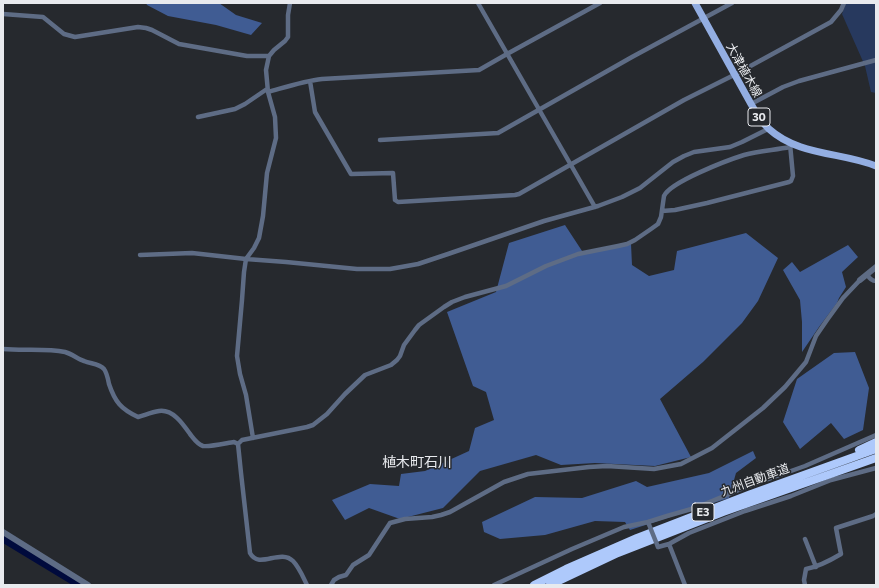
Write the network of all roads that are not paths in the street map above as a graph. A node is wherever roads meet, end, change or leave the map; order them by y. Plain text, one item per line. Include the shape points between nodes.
1 (290, 3) edge
2 (478, 3) edge
3 (600, 3) edge
4 (695, 3) edge
5 (732, 3) edge
6 (844, 3) edge
7 (3, 14) edge
8 (704, 18) junction
9 (507, 54) junction
10 (269, 56) junction
11 (876, 60) edge
12 (734, 75) junction
13 (310, 81) junction
14 (268, 90) junction
15 (751, 104) junction
16 (539, 109) junction
17 (198, 117) dead end
18 (768, 129) junction
19 (380, 140) dead end
20 (790, 145) junction
21 (571, 165) junction
22 (876, 166) edge
23 (595, 207) junction
24 (662, 210) junction
25 (140, 255) dead end
26 (246, 259) junction
27 (876, 267) edge
28 (867, 274) junction
29 (860, 280) joint
30 (876, 281) edge
31 (3, 349) edge
32 (876, 436) edge
33 (253, 438) junction
34 (876, 442) edge
35 (238, 444) junction
36 (876, 449) edge
37 (874, 459) edge
38 (876, 468) edge
39 (820, 469) junction
40 (876, 514) edge
41 (648, 522) junction
42 (3, 532) edge
43 (805, 539) dead end
44 (669, 544) junction
45 (816, 567) junction
46 (88, 585) edge
47 (307, 585) edge
48 (331, 585) edge
49 (494, 585) edge
50 (534, 585) edge
51 (550, 585) edge
52 (685, 585) edge
53 (805, 585) edge

1 - 10 street via 288,37
2 - 9 street
3 - 9 street
4 - 8 main road, 大津植木線 / 30
5 - 8 street
6 - 12 street via 831,22
7 - 10 street via 43,17 64,34 75,37 138,27 152,30 179,44 247,56
8 - 12 main road, 大津植木線 / 30
8 - 16 street
9 - 13 street via 479,70
9 - 16 street
10 - 14 street via 266,70
11 - 15 street via 799,81
12 - 15 main road, 大津植木線 / 30
12 - 21 street via 684,100
13 - 14 street
13 - 21 street via 315,112 351,174 393,173 395,200 398,202 515,195
14 - 17 street via 235,109
14 - 26 street via 275,117 276,138 267,173 259,238
15 - 18 main road, 大津植木線 / 30
16 - 19 street via 498,133
16 - 21 street
18 - 20 main road, 大津植木線 / 30
18 - 23 street via 730,147 694,152 684,156 632,193
20 - 22 main road, 大津植木線 / 30
20 - 24 street via 744,155 712,166 668,190 664,196
20 - 24 street via 793,176 791,181 676,210
21 - 23 street
23 - 26 street via 418,264 390,269 357,269
24 - 33 street via 658,224 627,244 578,254 546,266 506,286 452,302 419,325 404,345 397,360 365,375 313,425
25 - 26 street via 192,253
26 - 33 street via 237,356
27 - 28 street
28 - 29 street
28 - 30 street via 869,279
29 - 48 street via 827,320 816,336 806,362 785,387 763,408 712,448 681,464 654,469 589,467 528,474 504,482 450,512 390,523 369,555 353,565 346,575 334,580
31 - 35 street via 54,350 72,354 85,362 101,366 119,406 130,413 138,417 160,411 167,412 185,426 198,444
32 - 41 street via 695,508
33 - 35 street via 242,440
34 - 39 highway
35 - 47 street via 250,553 255,559 261,560 281,556 292,560
36 - 39 highway, 九州自動車道 / E3
37 - 51 highway, 九州自動車道 / E3 via 688,525 618,553
38 - 44 street via 831,480 745,511 689,533
39 - 50 highway, 九州自動車道 / E3 via 637,538
40 - 45 street via 836,528 841,554
41 - 44 street, bridge via 658,548
41 - 49 street via 624,527
42 - 46 street
43 - 45 street
44 - 52 street
45 - 53 street via 806,569

